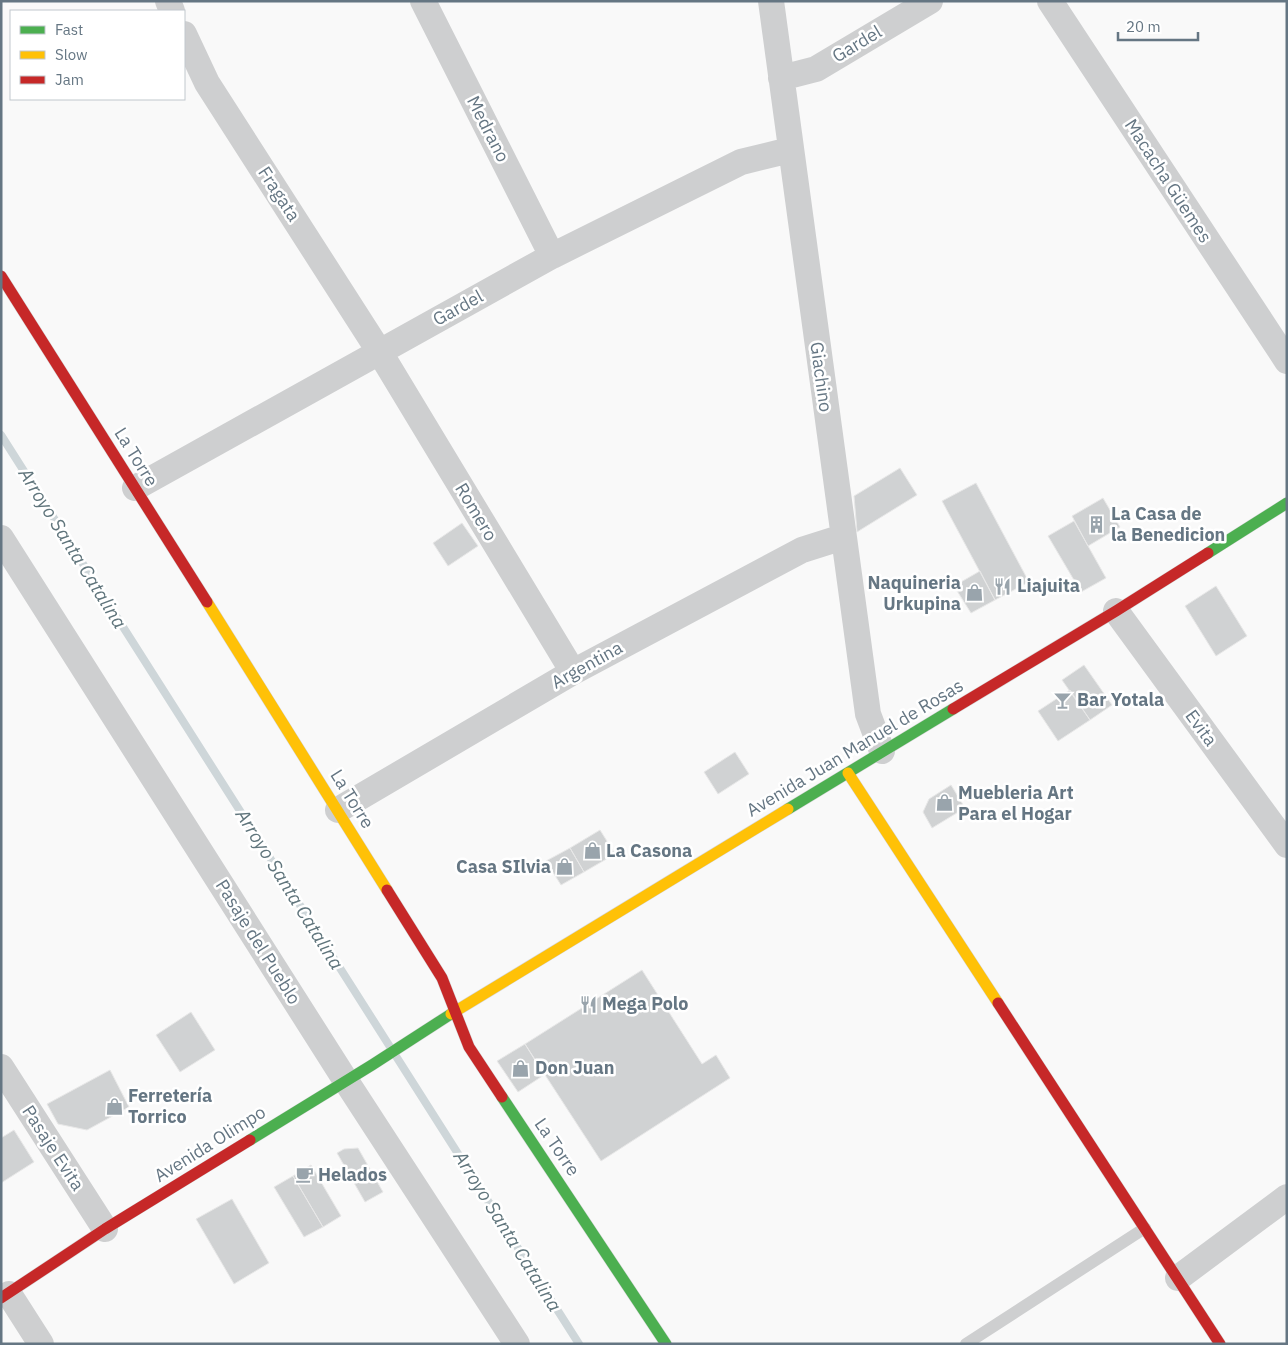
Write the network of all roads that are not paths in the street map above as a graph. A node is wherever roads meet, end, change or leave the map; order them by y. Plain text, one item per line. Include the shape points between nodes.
1 (423, 1) edge
2 (771, 1) edge
3 (930, 1) edge
4 (1050, 1) edge
5 (185, 36) edge
6 (781, 78) junction
7 (790, 150) junction
8 (552, 256) junction
9 (1, 276) edge
10 (379, 351) junction
11 (1287, 361) edge
12 (135, 488) junction
13 (1287, 503) edge
14 (843, 537) junction
15 (1, 538) edge
16 (1116, 611) junction
17 (573, 672) junction
18 (882, 751) junction
19 (848, 773) junction
20 (338, 810) junction
21 (1287, 845) edge
22 (455, 1011) junction
23 (439, 1022) joint
24 (1, 1067) edge
25 (346, 1081) junction
26 (1287, 1197) edge
27 (1145, 1228) junction
28 (105, 1229) junction
29 (1178, 1278) junction
30 (5, 1296) edge
31 (41, 1344) edge
32 (517, 1344) edge
33 (666, 1344) edge
34 (966, 1344) edge
35 (1220, 1344) edge

1 - 8 street, Medrano
2 - 6 street, Giachino
3 - 6 street, Gardel via 816,69
4 - 11 street, Macacha Güemes
5 - 10 street, Fragata via 207,83
6 - 7 street, Giachino
7 - 8 street, Gardel via 741,162
7 - 14 street, Giachino
8 - 10 street, Gardel
9 - 12 street, La Torre
10 - 12 street, Gardel
10 - 17 street, Romero
12 - 20 street, La Torre
13 - 16 street, Avenida Juan Manuel de Rosas
14 - 17 street, Argentina via 802,550
14 - 18 street, Giachino via 868,714
15 - 25 street, Pasaje del Pueblo
16 - 18 street, Avenida Juan Manuel de Rosas
16 - 21 street, Evita
17 - 20 street, Argentina
18 - 19 street, Avenida Juan Manuel de Rosas
19 - 22 street, Avenida Juan Manuel de Rosas
19 - 27 street
20 - 22 street, La Torre via 442,978
22 - 23 street, Avenida Juan Manuel de Rosas
22 - 33 street, La Torre via 469,1047
23 - 25 street, Avenida Olimpo
24 - 28 street, Pasaje Evita
25 - 28 street, Avenida Olimpo
25 - 32 street, Pasaje del Pueblo
26 - 29 street
27 - 29 street
27 - 34 lane
28 - 30 street, Avenida Olimpo
29 - 35 street
30 - 31 street

